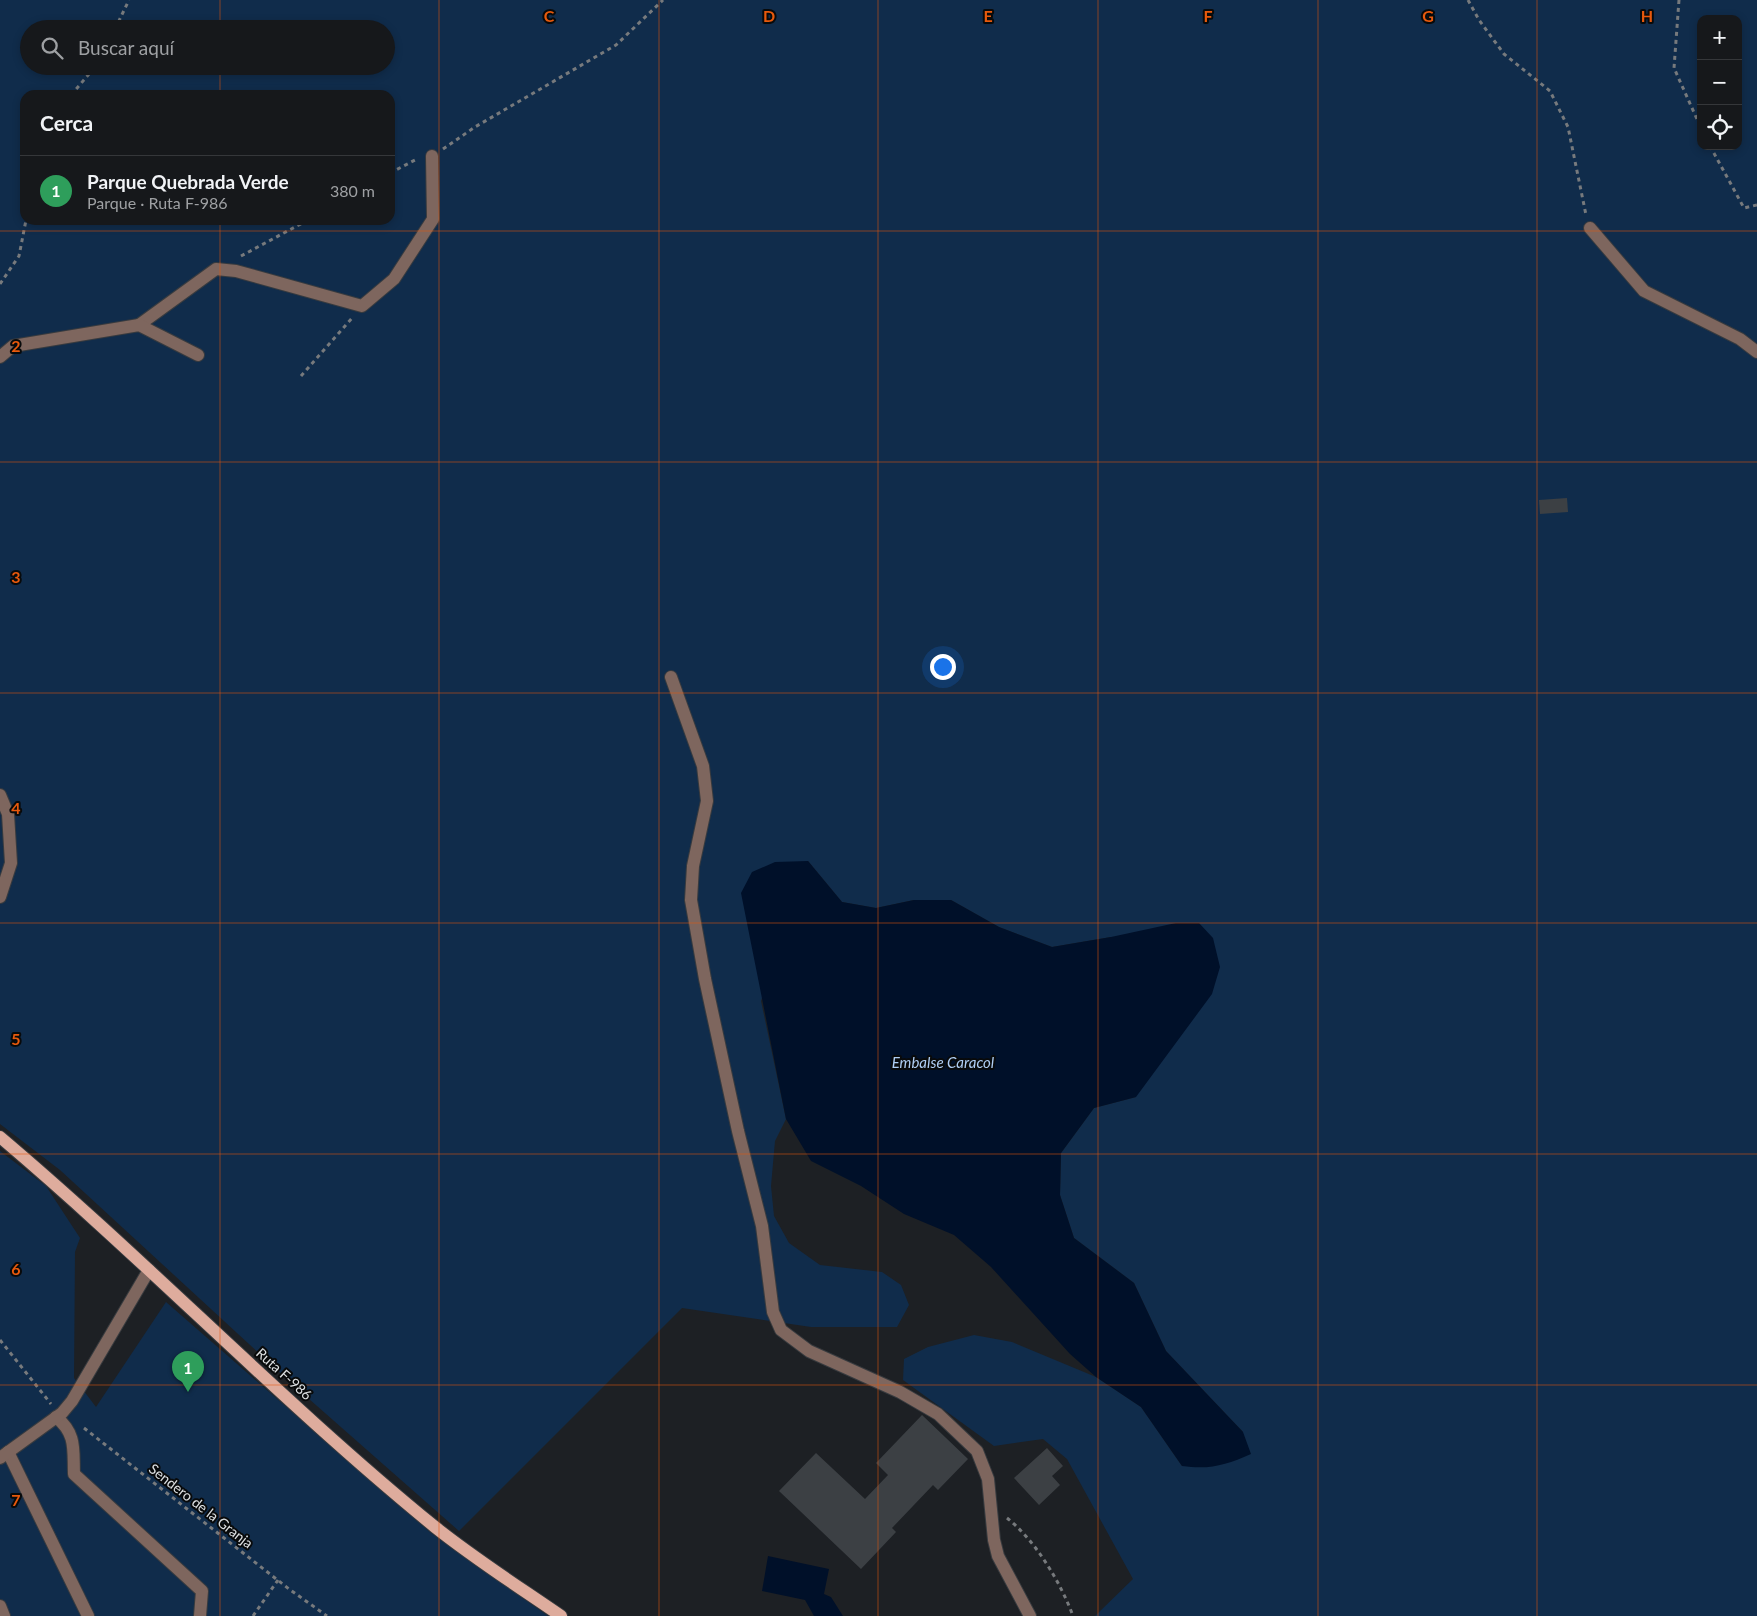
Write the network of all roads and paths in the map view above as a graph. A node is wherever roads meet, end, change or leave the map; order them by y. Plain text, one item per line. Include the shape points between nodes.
1 (129, 0) edge
2 (662, 0) edge
3 (1468, 0) edge
4 (1679, 0) edge
5 (119, 20) edge
6 (88, 75) edge
7 (75, 90) edge
8 (1697, 119) edge
9 (1712, 150) edge
10 (432, 156) junction
11 (395, 170) edge
12 (1757, 205) edge
13 (25, 225) edge
14 (299, 225) edge
15 (1590, 228) joint
16 (216, 269) junction
17 (0, 284) edge
18 (362, 306) junction
19 (138, 325) junction
20 (1757, 352) edge
21 (198, 355) dead end
22 (0, 358) edge
23 (301, 376) dead end
24 (671, 677) dead end
25 (0, 795) edge
26 (0, 897) edge
27 (0, 1137) edge
28 (149, 1270) junction
29 (0, 1340) edge
30 (59, 1415) junction
31 (4, 1455) edge
32 (990, 1503) junction
33 (278, 1580) junction
34 (0, 1606) edge
35 (4, 1616) edge
36 (88, 1616) edge
37 (200, 1616) edge
38 (253, 1616) edge
39 (327, 1616) edge
40 (561, 1616) edge
41 (1030, 1616) edge
42 (1073, 1616) edge

1 - 5 path
2 - 10 path via 616,45 475,127
3 - 15 path via 1504,54 1550,91 1568,127
4 - 8 path via 1674,68
6 - 7 path
9 - 12 path via 1744,208
10 - 11 path via 412,160
10 - 18 lane via 433,219 394,279
13 - 17 path via 19,256
14 - 16 path
15 - 20 lane via 1644,291 1740,339
16 - 18 lane via 236,271
16 - 19 lane
18 - 23 path
19 - 21 lane
19 - 22 lane via 13,346
24 - 32 lane via 703,766 707,801 693,866 691,900 738,1132 762,1226 773,1312 781,1330 809,1350 900,1392 938,1414 978,1452 988,1478
25 - 26 lane via 8,814 11,863
27 - 28 main road, Ruta F-986
28 - 30 lane via 72,1401
28 - 40 main road, Ruta F-986 via 436,1528
29 - 30 path, Sendero de la Granja
30 - 31 lane
30 - 33 path, Sendero de la Granja
30 - 37 lane via 73,1438 74,1474 202,1591
31 - 36 lane
32 - 41 lane via 998,1556
32 - 42 path via 1018,1526 1057,1581
33 - 38 path
33 - 39 path, Sendero de la Granja
34 - 35 lane

